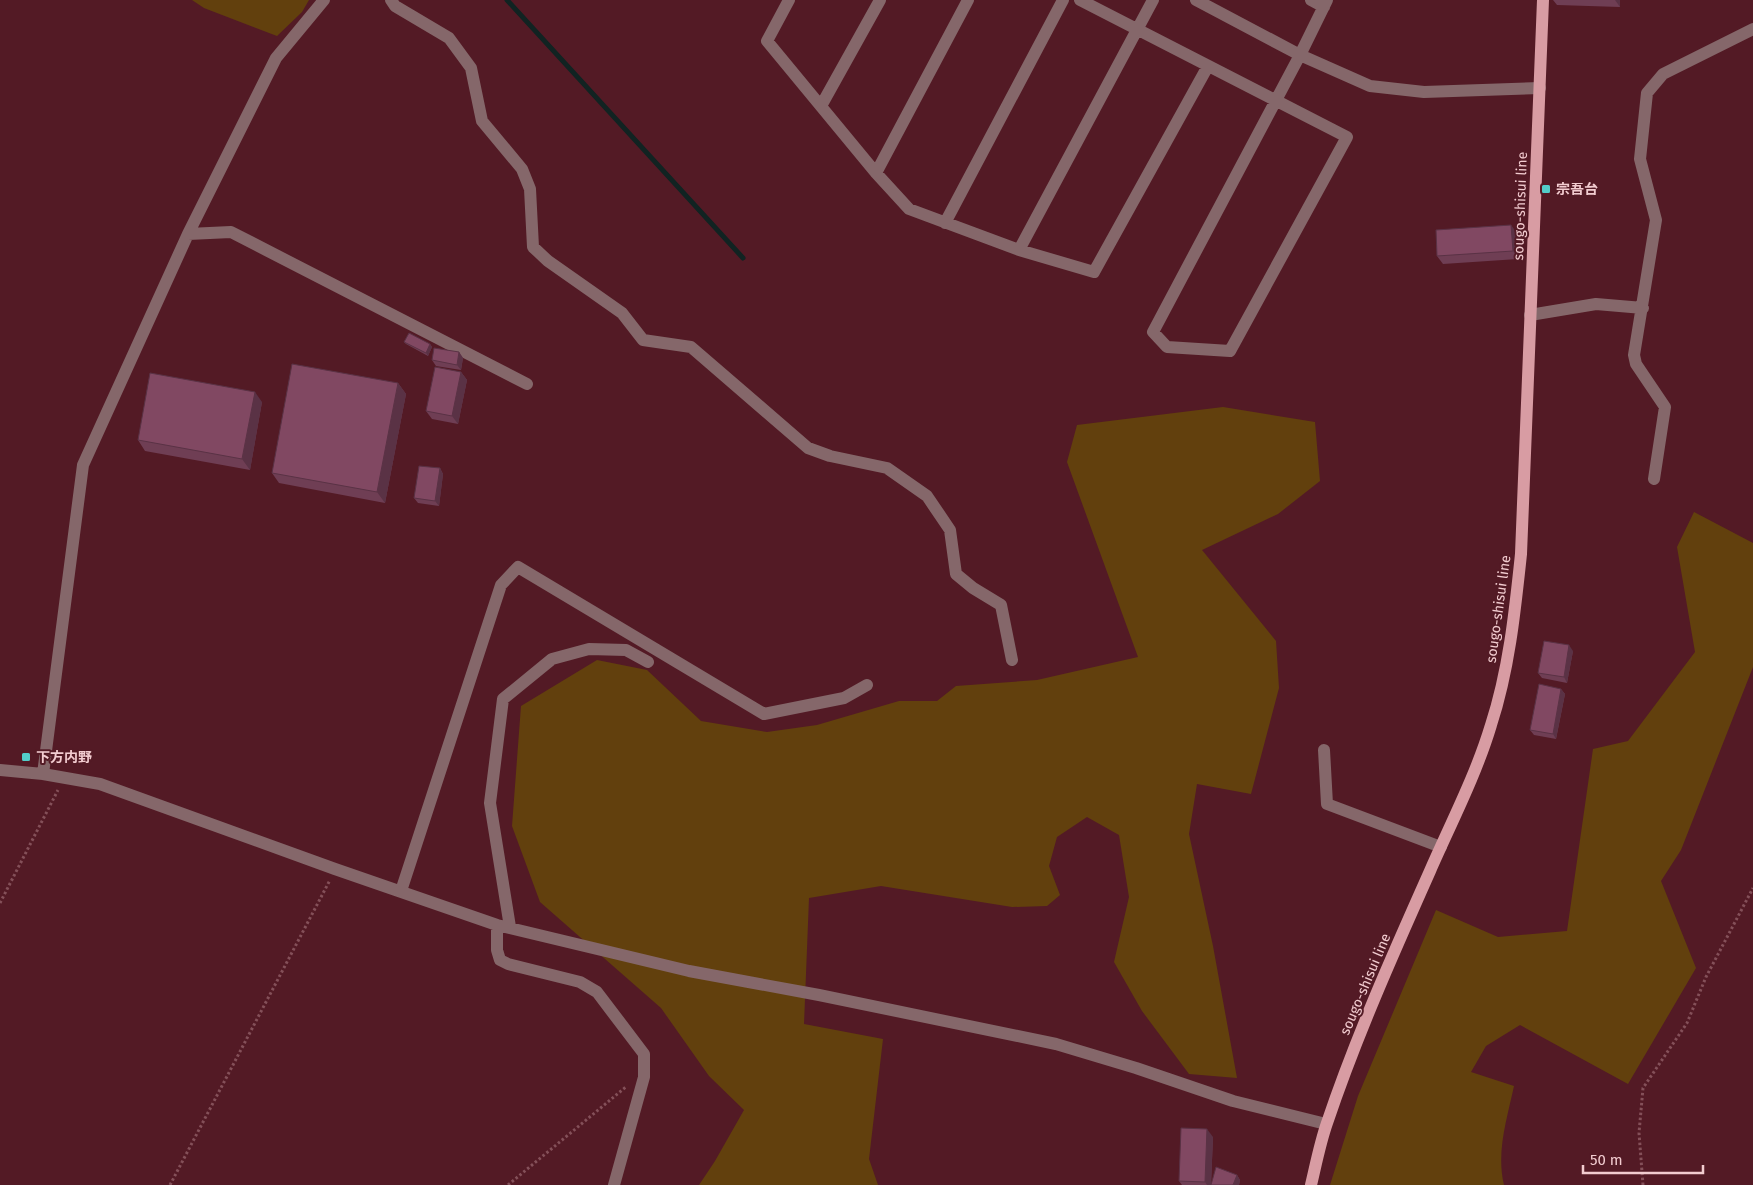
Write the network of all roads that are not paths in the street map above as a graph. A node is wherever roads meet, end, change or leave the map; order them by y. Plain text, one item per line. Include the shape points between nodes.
1 (324, 0) edge
2 (391, 0) edge
3 (789, 0) edge
4 (880, 0) edge
5 (968, 0) edge
6 (1063, 0) edge
7 (1080, 0) edge
8 (1153, 0) edge
9 (1196, 0) edge
10 (1311, 0) edge
11 (1543, 0) edge
12 (1325, 3) edge
13 (1137, 29) junction
14 (1753, 29) edge
15 (1300, 55) junction
16 (1208, 66) junction
17 (1540, 88) junction
18 (1275, 100) junction
19 (820, 106) junction
20 (876, 173) junction
21 (945, 222) junction
22 (188, 234) junction
23 (1019, 250) junction
24 (1643, 308) junction
25 (1530, 315) junction
26 (527, 384) dead end
27 (1654, 479) dead end
28 (1012, 660) dead end
29 (648, 662) dead end
30 (867, 685) dead end
31 (1324, 750) dead end
32 (0, 770) edge
33 (43, 774) junction
34 (1441, 847) junction
35 (400, 891) junction
36 (503, 926) junction
37 (1326, 1124) junction
38 (614, 1185) edge
39 (1311, 1185) edge

1 - 22 street via 276,58
2 - 28 street via 395,6 449,38 471,68 482,121 522,168 530,189 534,247 548,261 622,313 643,340 691,347 808,448 887,468 927,496 950,530 956,574 1001,605
3 - 19 street via 767,42
4 - 19 street
5 - 20 street
6 - 21 street
7 - 13 street
8 - 13 street
9 - 15 street
10 - 12 street
11 - 17 main road, sougo-shisui line
12 - 15 street
13 - 16 street
13 - 23 street
14 - 24 street via 1663,74 1647,93 1640,159 1656,220
15 - 17 street via 1370,86 1424,92
15 - 18 street
16 - 18 street
16 - 23 street via 1094,272
17 - 25 main road, sougo-shisui line
18 - 18 street via 1347,137 1230,351 1167,347 1153,332
19 - 20 street
20 - 21 street via 909,209
21 - 23 street
22 - 26 street via 231,232
22 - 33 street via 83,465
24 - 25 street via 1596,304
24 - 27 street via 1634,355 1636,364 1665,407
25 - 34 main road, sougo-shisui line via 1521,554 1505,672 1492,724 1472,780
29 - 36 street via 626,650 589,649 552,659 503,700 490,803
30 - 35 street via 844,698 764,714 518,567 501,586
31 - 34 street via 1327,804
32 - 33 street
33 - 35 street via 100,784
34 - 37 main road, sougo-shisui line via 1356,1043
35 - 36 street
36 - 37 street via 689,971 1056,1044 1233,1101
36 - 38 street via 497,950 500,960 580,982 597,992 644,1054 644,1077
37 - 39 main road, sougo-shisui line

